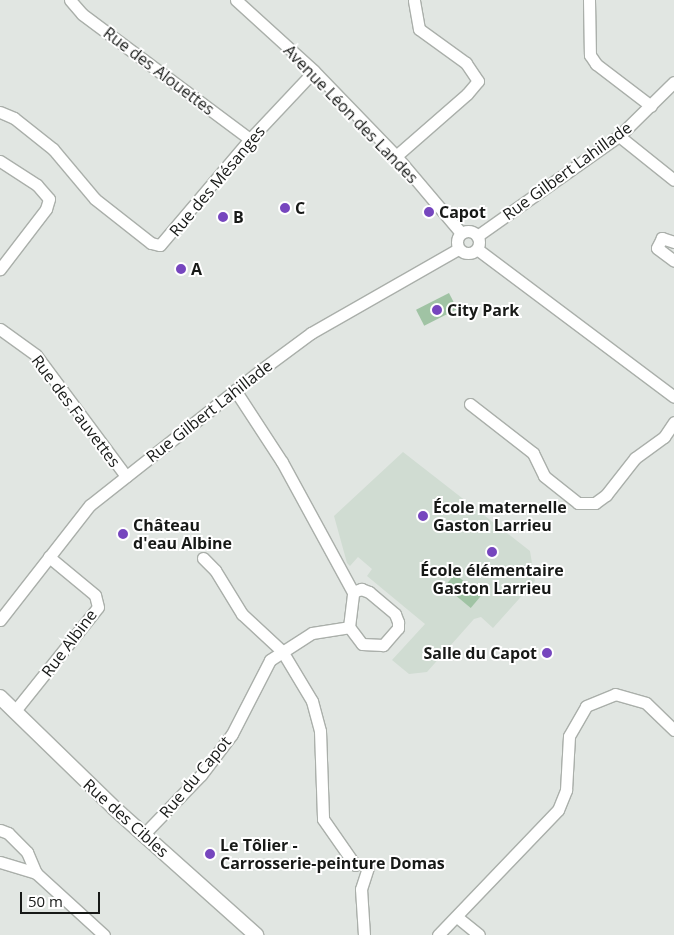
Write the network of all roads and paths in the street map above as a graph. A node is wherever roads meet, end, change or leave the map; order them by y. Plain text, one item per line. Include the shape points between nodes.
1 (70, 0) edge
2 (236, 0) edge
3 (414, 0) edge
4 (589, 0) edge
5 (314, 71) junction
6 (674, 82) edge
7 (651, 106) junction
8 (0, 112) edge
9 (619, 136) junction
10 (250, 139) junction
11 (396, 156) junction
12 (0, 160) edge
13 (674, 180) edge
14 (461, 233) junction
15 (478, 236) junction
16 (674, 242) edge
17 (458, 249) junction
18 (477, 249) junction
19 (674, 261) edge
20 (0, 269) edge
21 (0, 329) edge
22 (235, 390) junction
23 (674, 397) edge
24 (470, 404) dead end
25 (674, 422) edge
26 (126, 476) junction
27 (49, 557) junction
28 (203, 558) dead end
29 (353, 592) junction
30 (0, 620) edge
31 (348, 627) junction
32 (282, 650) junction
33 (0, 697) edge
34 (14, 712) junction
35 (674, 730) edge
36 (0, 830) edge
37 (143, 835) junction
38 (0, 862) edge
39 (355, 865) dead end
40 (368, 867) dead end
41 (36, 873) junction
42 (457, 917) junction
43 (104, 935) edge
44 (256, 935) edge
45 (364, 935) edge
46 (438, 935) edge
47 (478, 935) edge

1 - 10 street, Rue des Alouettes via 82,14
2 - 5 street, Avenue Léon des Landes
3 - 11 street via 418,29 466,63 478,81
4 - 7 street via 590,55 596,64
5 - 10 street, Rue des Mésanges
5 - 11 street, Avenue Léon des Landes
6 - 7 street, Rue Gilbert Lahillade
7 - 9 street, Rue Gilbert Lahillade
8 - 10 street, Rue des Mésanges via 14,118 53,149 95,199 151,243 160,245
9 - 13 street
9 - 15 street, Rue Gilbert Lahillade
11 - 14 street, Avenue Léon des Landes
12 - 20 street via 37,185 49,199 46,209
14 - 15 street via 470,231
14 - 17 street via 457,238
15 - 18 street
16 - 19 street via 662,238 657,248
17 - 18 street via 468,253
17 - 22 street, Rue Gilbert Lahillade via 311,333
18 - 23 street
21 - 26 street, Rue des Fauvettes via 36,355
22 - 26 street, Rue Gilbert Lahillade
22 - 29 street via 282,462
24 - 25 street via 533,453 544,476 578,503 595,503 606,495 635,458 664,437
26 - 27 street, Rue Gilbert Lahillade via 90,505
27 - 30 street, Rue Gilbert Lahillade
27 - 34 street, Rue Albine via 95,595 98,607
28 - 32 street via 215,570 242,614
29 - 31 street
29 - 31 street via 361,589 369,592 395,614 398,628 383,645 362,644
31 - 32 street, Rue du Capot via 312,633
32 - 37 street, Rue du Capot via 270,660 258,678 232,734 200,775
32 - 39 street via 312,701 320,732 324,820
33 - 34 street, Rue des Cibles
34 - 37 street, Rue des Cibles
35 - 42 street via 646,703 615,694 586,706 569,736 566,790 558,810
36 - 41 street via 8,832 27,852
37 - 44 street, Rue des Cibles
38 - 41 street
40 - 45 street via 361,889
41 - 43 street
42 - 46 street
42 - 47 street

